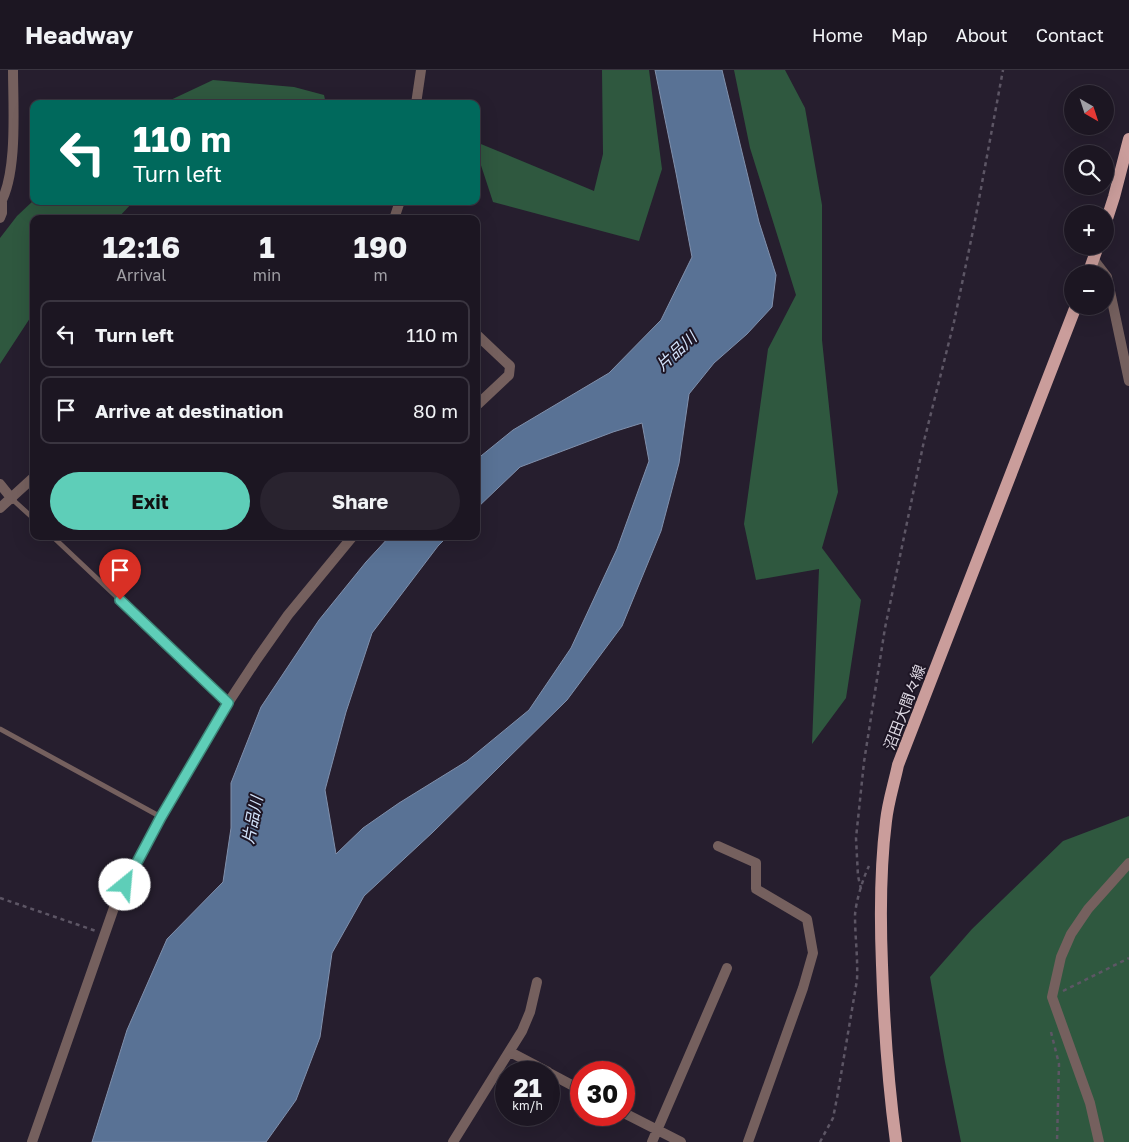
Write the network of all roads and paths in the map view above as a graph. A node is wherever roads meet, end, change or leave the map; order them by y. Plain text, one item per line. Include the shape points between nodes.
1 (13, 70) edge
2 (421, 70) edge
3 (1003, 70) edge
4 (417, 100) edge
5 (1129, 139) edge
6 (1, 203) edge
7 (1111, 205) edge
8 (0, 218) edge
9 (1095, 255) edge
10 (1094, 260) junction
11 (1092, 265) edge
12 (1073, 315) edge
13 (480, 338) edge
14 (1129, 381) edge
15 (480, 402) edge
16 (30, 481) edge
17 (0, 484) edge
18 (12, 499) junction
19 (0, 508) edge
20 (30, 515) edge
21 (56, 540) edge
22 (350, 540) edge
23 (228, 703) junction
24 (0, 728) edge
25 (161, 817) junction
26 (718, 846) dead end
27 (883, 851) junction
28 (1129, 863) edge
29 (861, 890) junction
30 (0, 898) edge
31 (105, 934) junction
32 (1129, 958) edge
33 (727, 968) dead end
34 (537, 982) dead end
35 (1052, 997) junction
36 (1050, 1026) dead end
37 (510, 1052) junction
38 (526, 1061) edge
39 (635, 1119) edge
40 (656, 1130) junction
41 (32, 1142) edge
42 (453, 1142) edge
43 (652, 1142) edge
44 (681, 1142) edge
45 (748, 1142) edge
46 (820, 1142) edge
47 (896, 1142) edge
48 (1057, 1142) edge
49 (1099, 1142) edge

1 - 6 street via 12,156
2 - 4 street
3 - 29 path via 956,312 924,441 885,628 856,838
5 - 7 main road
6 - 8 street
9 - 10 main road
10 - 11 main road
10 - 14 street via 1107,276
12 - 27 main road, 沼田大間々線 via 898,765 886,818
13 - 15 street via 510,366 509,375
16 - 18 street
17 - 18 street
18 - 19 street
18 - 20 lane
21 - 23 lane
22 - 23 street via 288,615
23 - 25 street
24 - 25 lane
25 - 31 street via 116,902
26 - 45 street via 756,863 756,889 807,919 813,953
27 - 29 path via 874,856
27 - 47 main road, 沼田大間々線 via 880,915 884,1023
28 - 35 street via 1088,909 1071,934 1061,957
29 - 46 path via 855,913 857,980 833,1118
30 - 31 path
31 - 41 street
32 - 35 path
33 - 40 street
34 - 37 street via 530,1012
35 - 49 street via 1090,1103
36 - 48 path via 1059,1064
37 - 38 street
37 - 42 street
39 - 40 street
40 - 43 street
40 - 44 street

